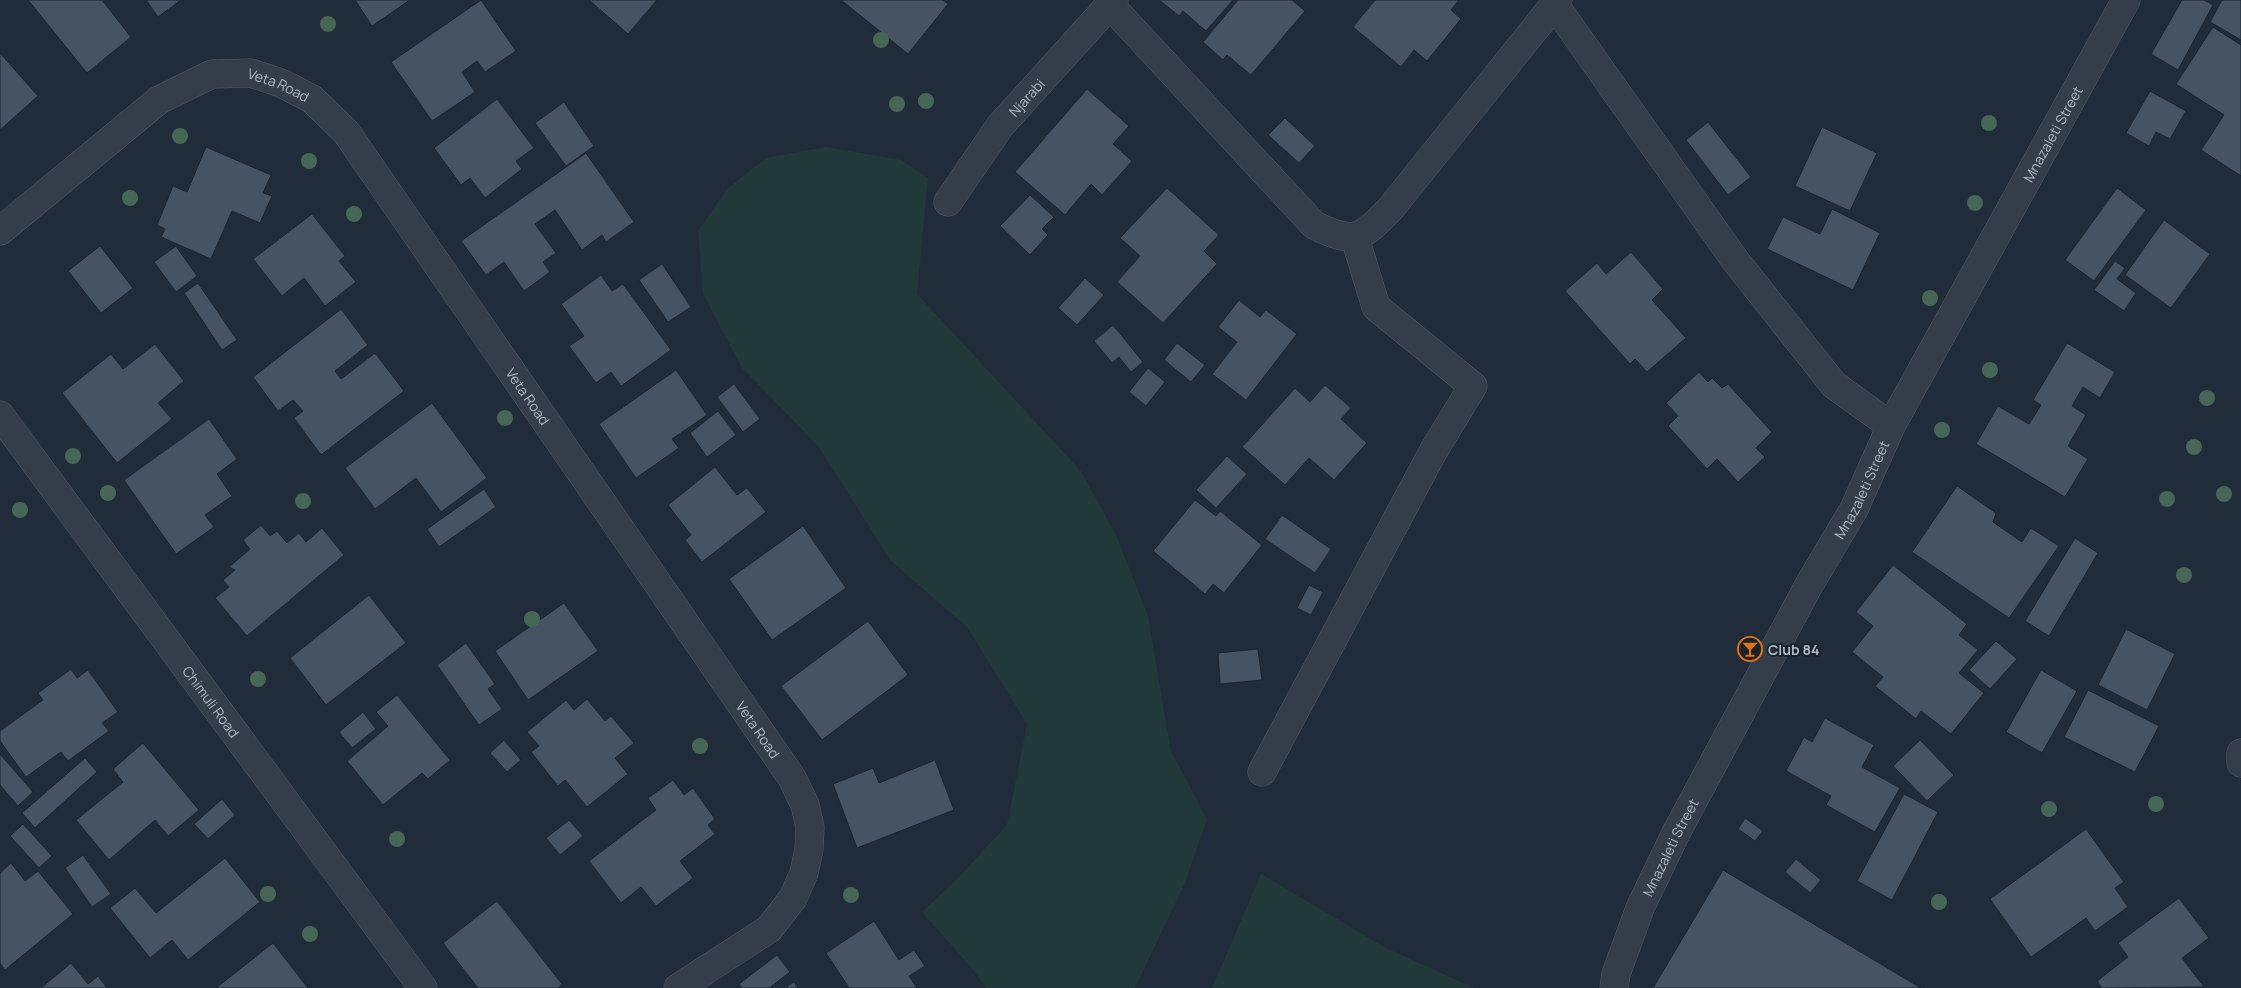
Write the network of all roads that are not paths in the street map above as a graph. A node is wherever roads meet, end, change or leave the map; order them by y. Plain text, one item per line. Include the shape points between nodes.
1 (2126, 0) edge
2 (1112, 2) edge
3 (1556, 2) edge
4 (948, 202) dead end
5 (0, 231) edge
6 (1355, 238) junction
7 (0, 415) edge
8 (1891, 426) junction
9 (2241, 753) edge
10 (2241, 763) edge
11 (1262, 772) dead end
12 (423, 988) edge
13 (678, 988) edge
14 (1614, 988) edge

1 - 8 street, Mnazaleti Street
2 - 4 street, Njarabi via 1000,126
2 - 6 street via 1314,225 1335,235
3 - 6 street via 1391,208 1371,228
3 - 8 street via 1735,260 1834,385
5 - 13 street, Veta Road via 159,100 212,74 251,74 281,83 312,99 346,132 786,770 805,805 810,827 809,849 793,898 769,929
6 - 11 street via 1376,307 1472,386 1434,450
7 - 12 street, Chimuli Road
8 - 14 street, Mnazaleti Street via 1854,508 1676,833 1640,908
9 - 10 street

